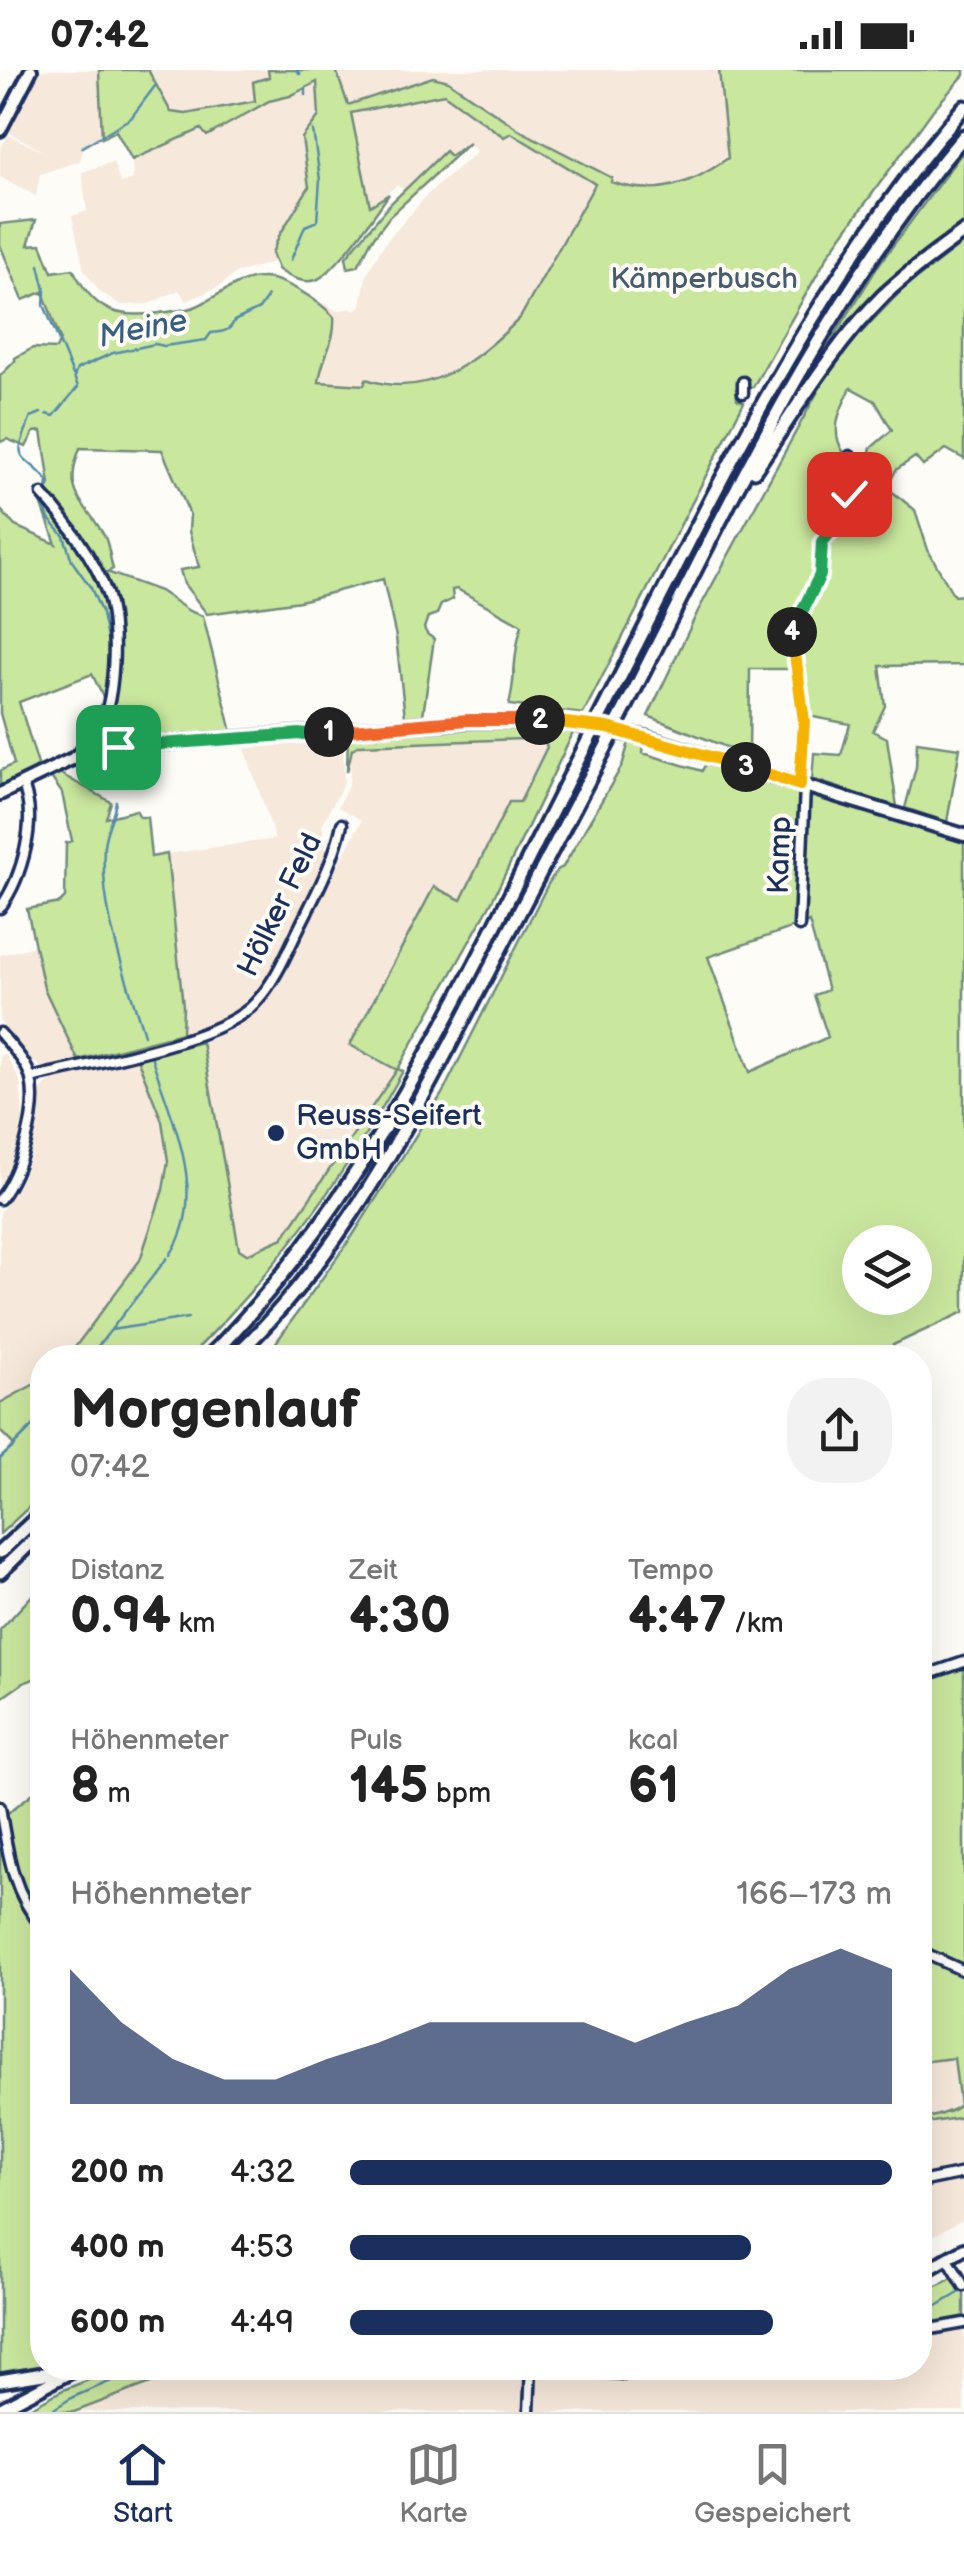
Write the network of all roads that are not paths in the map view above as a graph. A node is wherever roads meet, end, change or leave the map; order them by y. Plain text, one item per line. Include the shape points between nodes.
1 (32, 70) edge
2 (964, 107) edge
3 (0, 130) edge
4 (964, 136) edge
5 (964, 232) edge
6 (743, 382) dead end
7 (744, 393) dead end
8 (789, 407) junction
9 (850, 456) dead end
10 (42, 494) dead end
11 (70, 760) junction
12 (22, 783) junction
13 (803, 785) junction
14 (0, 794) edge
15 (342, 824) dead end
16 (964, 835) edge
17 (0, 908) edge
18 (799, 926) dead end
19 (0, 1033) edge
20 (31, 1078) junction
21 (0, 1199) edge
22 (220, 1345) edge
23 (244, 1345) edge
24 (30, 1524) edge
25 (30, 1543) edge
26 (0, 1552) edge
27 (0, 1572) edge
28 (964, 1662) edge
29 (932, 1673) edge
30 (0, 1808) edge
31 (30, 1908) edge
32 (932, 1957) edge
33 (964, 1971) edge
34 (964, 2173) edge
35 (932, 2180) edge
36 (964, 2249) edge
37 (948, 2259) junction
38 (932, 2268) edge
39 (964, 2286) edge
40 (964, 2323) edge
41 (932, 2329) edge
42 (30, 2377) edge
43 (56, 2380) edge
44 (530, 2380) edge
45 (0, 2382) edge
46 (0, 2408) edge
47 (529, 2412) edge

1 - 3 main road
2 - 22 highway, bridge via 833,284 768,395 386,1126 307,1244
4 - 8 highway via 869,262
5 - 8 highway via 884,296
6 - 7 street
8 - 23 highway, bridge via 727,512 414,1116 321,1255
9 - 13 street, Kamp via 844,516 822,542 820,575 792,628 804,721
10 - 11 street via 101,578 112,610 113,672 101,725
11 - 12 main road
11 - 13 main road via 118,747 546,720 645,737
12 - 14 main road
12 - 17 street via 30,820 13,890
13 - 16 main road
13 - 18 street, Kamp
15 - 20 street, Hölker Feld via 335,856 277,971 240,1017 205,1034
19 - 20 street
20 - 21 street via 24,1151
24 - 26 highway
25 - 27 highway
28 - 29 street
30 - 31 street via 14,1873
32 - 33 street
34 - 35 street
36 - 37 main road
37 - 38 main road
37 - 39 street
40 - 41 street
42 - 45 highway
43 - 46 main road
44 - 47 street

